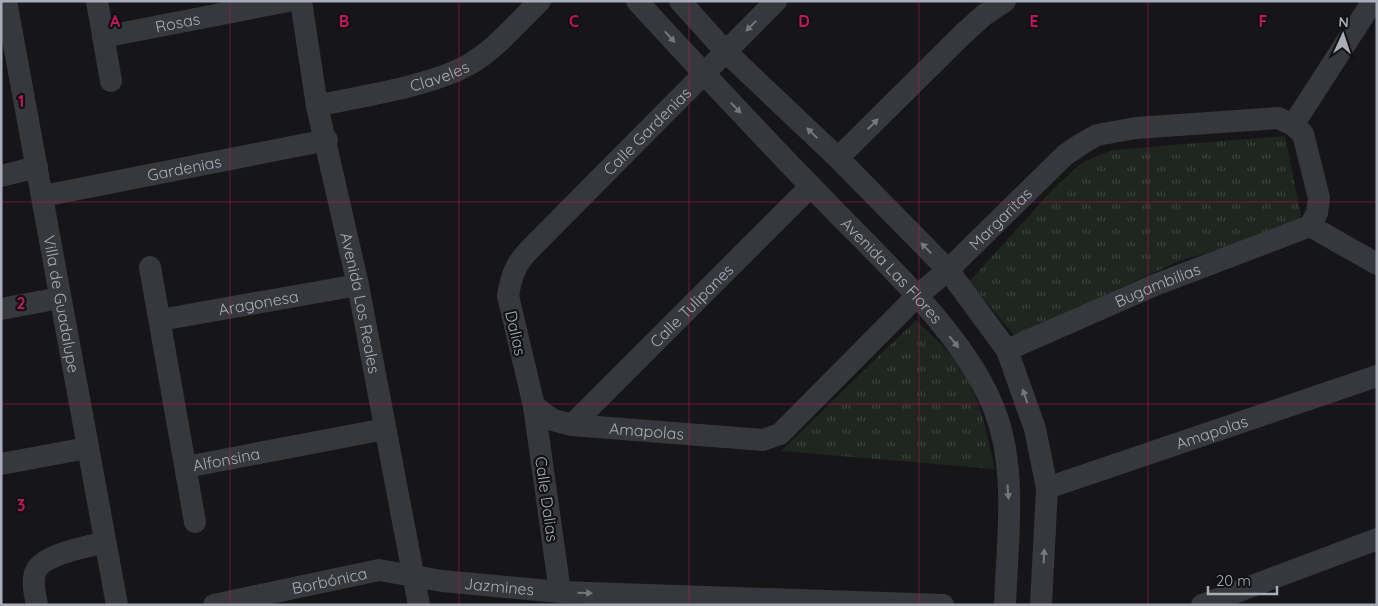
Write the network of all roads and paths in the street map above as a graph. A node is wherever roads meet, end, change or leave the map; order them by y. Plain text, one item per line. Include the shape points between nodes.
1 (97, 1) edge
2 (288, 1) edge
3 (301, 1) edge
4 (540, 1) edge
5 (637, 1) edge
6 (680, 1) edge
7 (776, 1) edge
8 (1005, 1) edge
9 (1373, 1) edge
10 (5, 14) edge
11 (103, 37) junction
12 (725, 51) junction
13 (703, 73) junction
14 (111, 81) dead end
15 (318, 106) junction
16 (1293, 125) junction
17 (327, 140) junction
18 (838, 158) junction
19 (36, 167) junction
20 (1, 176) edge
21 (811, 186) junction
22 (43, 196) junction
23 (1310, 226) junction
24 (518, 262) joint
25 (1377, 264) edge
26 (150, 267) dead end
27 (948, 270) junction
28 (358, 285) junction
29 (917, 296) junction
30 (60, 298) junction
31 (1, 309) edge
32 (160, 320) junction
33 (1007, 350) junction
34 (1377, 376) edge
35 (534, 406) junction
36 (572, 425) junction
37 (385, 429) junction
38 (763, 440) joint
39 (87, 448) junction
40 (1, 464) edge
41 (186, 467) junction
42 (1047, 488) junction
43 (195, 522) dead end
44 (1377, 539) edge
45 (105, 542) junction
46 (414, 575) junction
47 (560, 592) junction
48 (37, 605) edge
49 (117, 605) edge
50 (214, 605) edge
51 (419, 605) edge
52 (943, 605) edge
53 (1005, 605) edge
54 (1041, 605) edge
55 (1202, 605) edge

1 - 11 street
2 - 11 street, Rosas
3 - 15 street, Avenida Los Reales
4 - 15 street, Claveles via 494,45 463,67
5 -> 13 street, Avenida Las Flores
6 - 12 street
7 -> 12 street, Calle Gardenias
18 -> 8 street via 962,35
9 - 16 street
10 - 19 street, Villa de Guadalupe
11 - 14 street
12 - 13 street, Calle Gardenias
18 -> 12 street
13 -> 21 street, Avenida Las Flores
13 - 24 street, Calle Gardenias
15 - 17 street, Avenida Los Reales
16 - 23 street via 1302,134 1319,198 1317,213
16 - 27 street, Margaritas via 1278,118 1136,128 1097,135 1065,155
17 - 22 street, Gardenias
17 - 28 street, Avenida Los Reales
27 -> 18 street
19 - 20 street
19 - 22 street, Villa de Guadalupe
21 - 29 street, Avenida Las Flores
21 - 36 street, Calle Tulipanes
22 - 30 street, Villa de Guadalupe
23 - 25 street
23 - 33 street, Bugambilias via 1155,285
24 - 35 street, Dalias via 508,296
26 - 32 street, Alfonsina
27 - 29 street, Margaritas
27 - 33 street
28 - 32 street, Aragonesa
28 - 37 street, Avenida Los Reales
29 - 38 street, Margaritas via 780,434
29 -> 53 street, Avenida Las Flores via 969,360 997,416 1004,442 1009,502
30 - 31 street
30 - 39 street, Villa de Guadalupe
32 - 41 street, Alfonsina
42 -> 33 street via 1036,429
34 - 42 street, Amapolas
35 - 36 street, Amapolas via 553,420
35 - 47 street, Calle Dalias
36 - 38 street, Amapolas
37 - 41 street, Alfonsina
37 - 46 street, Avenida Los Reales
39 - 40 street
39 - 45 street, Villa de Guadalupe
41 - 43 street
54 -> 42 street
44 - 55 street
45 - 48 street via 52,557 39,566 34,582
45 - 49 street, Villa de Guadalupe
46 - 47 street, Jazmines via 442,581
46 - 50 street, Borbónica via 379,570
46 - 51 street, Avenida Los Reales
47 -> 52 street, Jazmines

